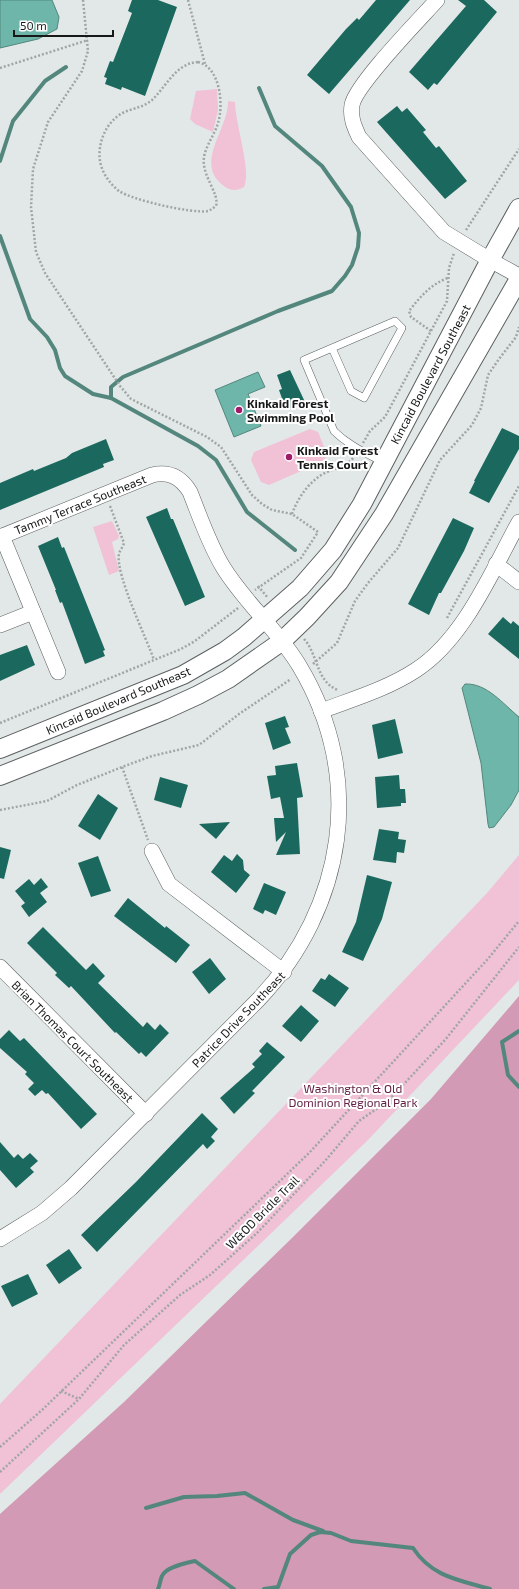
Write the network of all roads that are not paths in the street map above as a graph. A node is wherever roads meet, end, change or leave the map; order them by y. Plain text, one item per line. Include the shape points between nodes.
1 (438, 0) edge
2 (519, 208) edge
3 (490, 260) junction
4 (519, 277) edge
5 (332, 348) junction
6 (384, 463) junction
7 (519, 523) edge
8 (1, 537) edge
9 (496, 564) junction
10 (519, 582) edge
11 (33, 612) junction
12 (264, 620) junction
13 (0, 625) edge
14 (281, 642) junction
15 (58, 672) dead end
16 (321, 711) junction
17 (0, 749) edge
18 (0, 776) edge
19 (152, 851) road end
20 (0, 968) edge
21 (284, 972) junction
22 (146, 1114) junction
23 (0, 1239) edge

1 - 3 street via 361,85 352,103 352,120 359,137 444,232
2 - 3 street, Kincaid Boulevard Southeast
3 - 4 street
3 - 6 street, Kincaid Boulevard Southeast
4 - 14 street, Kincaid Boulevard Southeast via 384,514 339,582
5 - 5 lane via 395,321 402,328 364,398 351,391
5 - 6 lane via 304,360 334,431 359,450
6 - 12 street, Kincaid Boulevard Southeast via 333,550 300,588
7 - 9 street
8 - 11 street, Tammy Terrace Southeast
8 - 12 street, Tammy Terrace Southeast via 152,475 170,474 186,484 223,567
9 - 10 street
9 - 16 street via 467,617 435,655 395,683
11 - 13 street
11 - 15 street, Tammy Terrace Southeast
12 - 14 street, Tammy Terrace Southeast
12 - 17 street, Kincaid Boulevard Southeast via 225,651 183,675
14 - 16 street, Patrice Drive Southeast via 300,667
14 - 18 street, Kincaid Boulevard Southeast via 228,679 198,696
16 - 21 street, Patrice Drive Southeast via 330,737 337,774 339,812 335,850 321,905 304,940
19 - 21 street via 170,884
20 - 22 street, Brian Thomas Court Southeast
21 - 22 street, Patrice Drive Southeast
22 - 23 street, Patrice Drive Southeast via 57,1201

